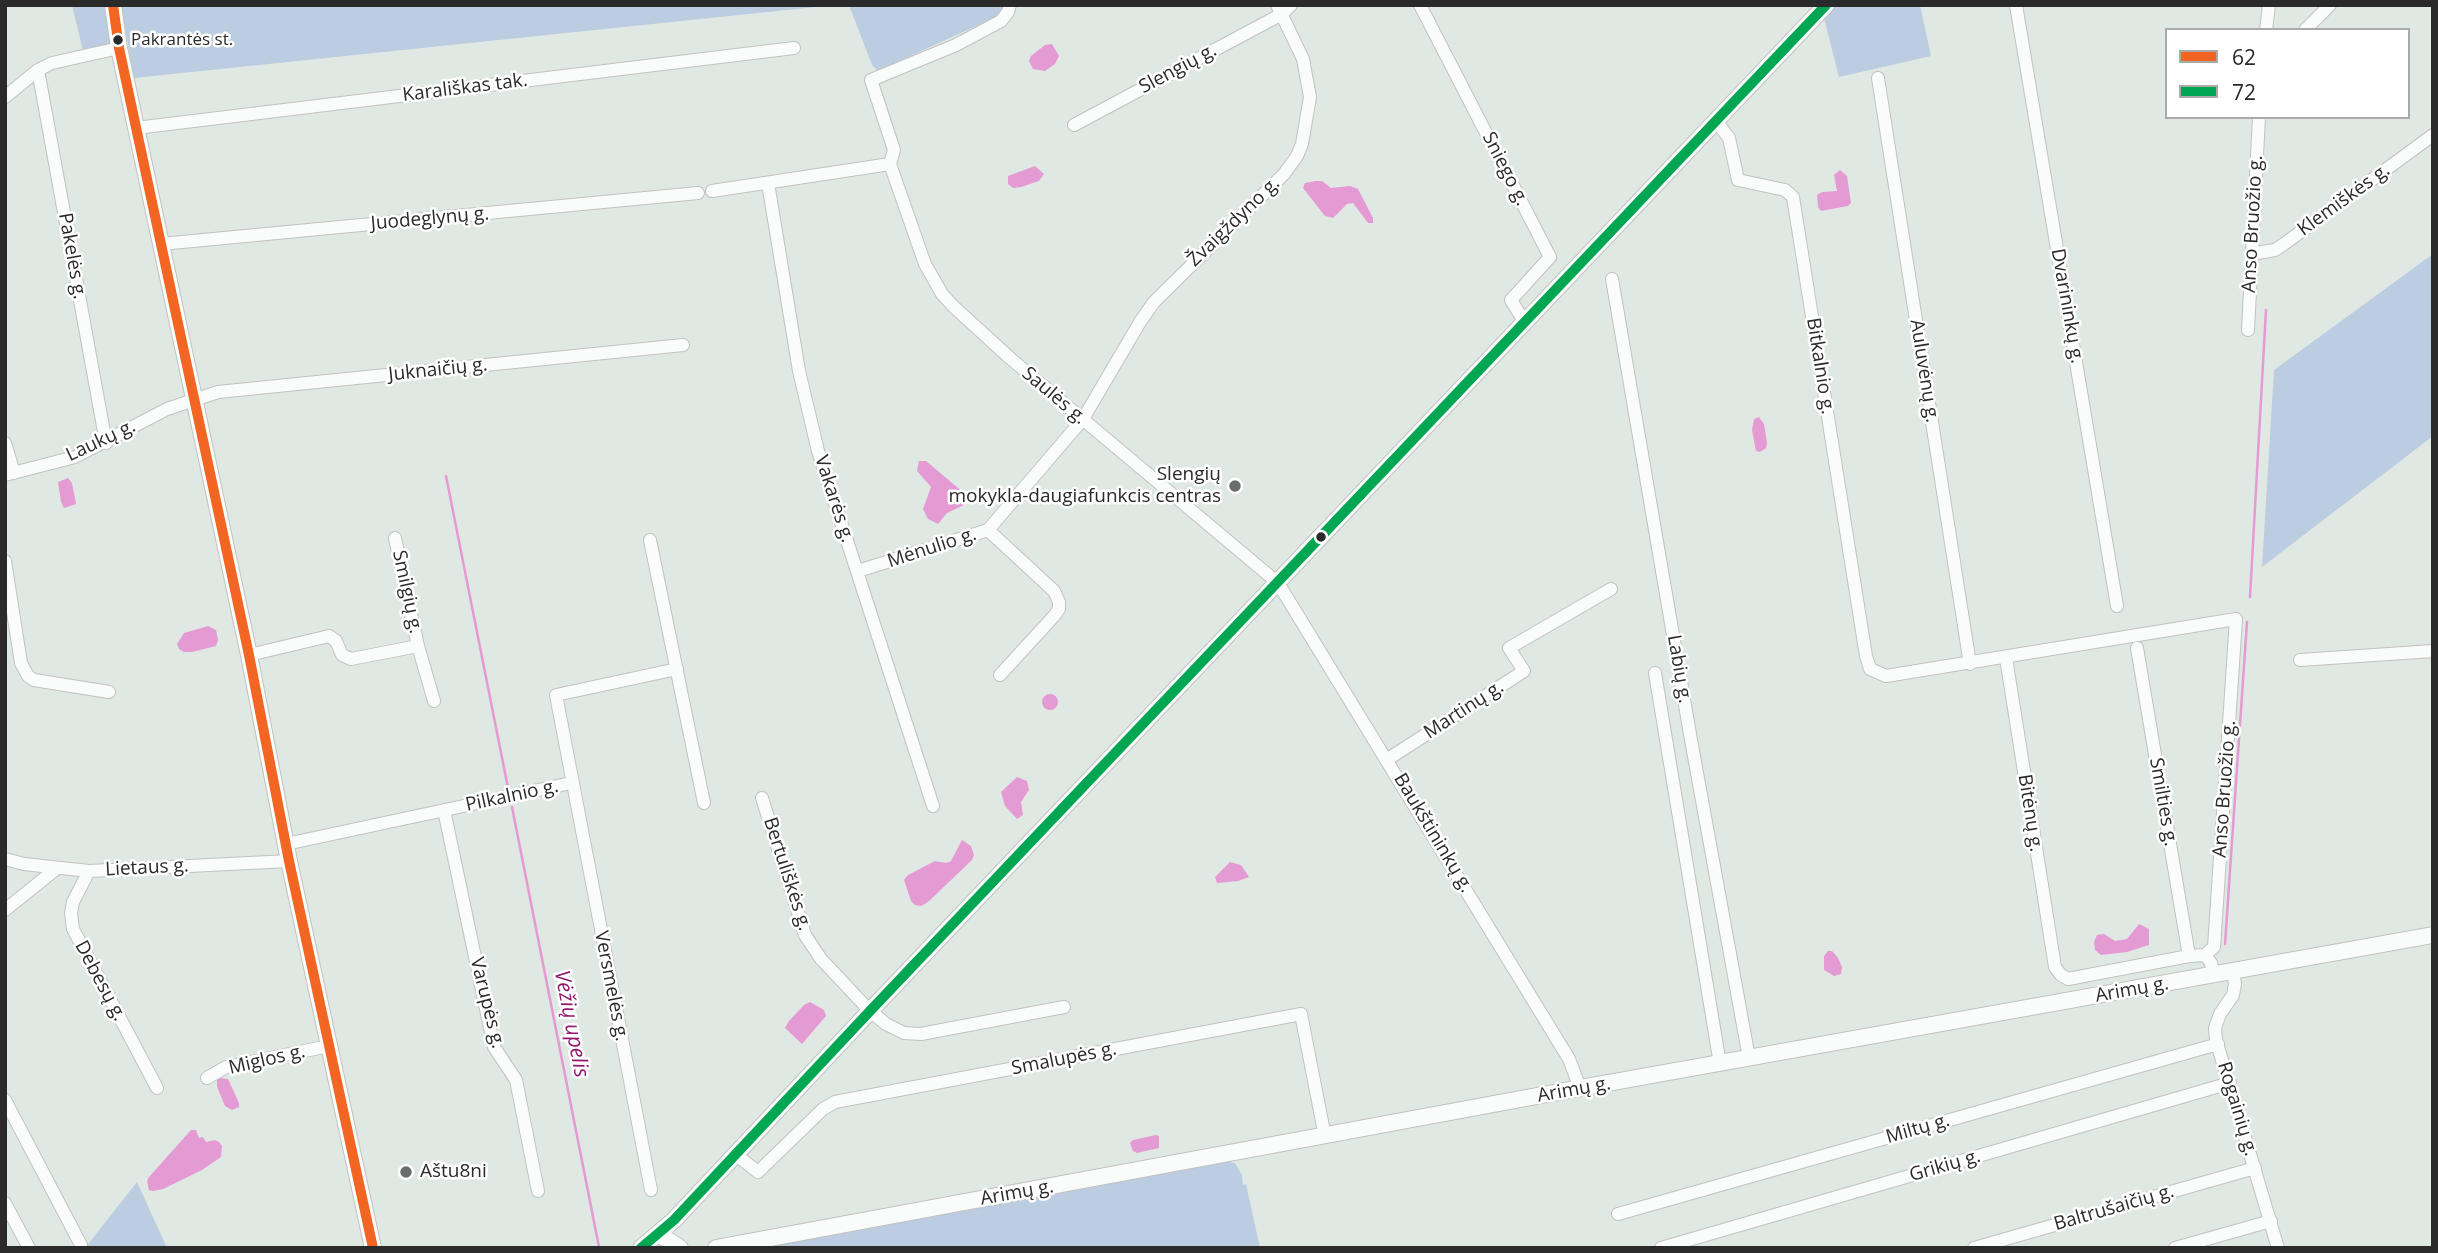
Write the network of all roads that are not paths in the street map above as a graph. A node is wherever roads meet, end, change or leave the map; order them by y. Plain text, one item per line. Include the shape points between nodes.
1 (113, 5) edge
2 (1010, 5) edge
3 (1420, 5) edge
4 (1826, 5) edge
5 (2015, 5) edge
6 (2269, 5) edge
7 (2330, 5) edge
8 (1283, 8) edge
9 (2266, 28) edge
10 (2307, 28) edge
11 (119, 48) junction
12 (794, 48) dead end
13 (38, 70) junction
14 (1878, 78) dead end
15 (5, 97) edge
16 (2259, 119) edge
17 (1716, 121) junction
18 (1074, 125) dead end
19 (136, 128) junction
20 (2433, 135) edge
21 (890, 164) junction
22 (768, 183) junction
23 (712, 191) dead end
24 (698, 193) dead end
25 (161, 244) junction
26 (2251, 254) junction
27 (1612, 279) dead end
28 (1525, 323) junction
29 (2248, 330) dead end
30 (683, 345) dead end
31 (194, 399) junction
32 (1083, 419) junction
33 (5, 443) edge
34 (106, 443) junction
35 (10, 474) edge
36 (988, 530) junction
37 (395, 538) dead end
38 (649, 540) dead end
39 (5, 561) edge
40 (858, 571) junction
41 (1278, 583) junction
42 (1611, 589) dead end
43 (2117, 606) dead end
44 (418, 646) junction
45 (2137, 648) dead end
46 (2433, 651) edge
47 (248, 655) junction
48 (2006, 658) junction
49 (2300, 660) dead end
50 (1970, 664) junction
51 (677, 669) junction
52 (1655, 673) dead end
53 (1000, 675) dead end
54 (109, 692) dead end
55 (434, 701) dead end
56 (1388, 759) junction
57 (572, 783) junction
58 (762, 799) dead end
59 (704, 803) dead end
60 (933, 806) dead end
61 (444, 810) junction
62 (286, 844) junction
63 (5, 859) edge
64 (289, 861) junction
65 (55, 869) junction
66 (89, 871) junction
67 (5, 910) edge
68 (2433, 935) edge
69 (2205, 955) junction
70 (2189, 956) junction
71 (2233, 972) junction
72 (2214, 975) junction
73 (1064, 1007) dead end
74 (870, 1011) junction
75 (2218, 1044) junction
76 (329, 1046) junction
77 (1749, 1058) junction
78 (1720, 1064) junction
79 (207, 1078) dead end
80 (2230, 1083) junction
81 (157, 1088) dead end
82 (1580, 1088) junction
83 (5, 1100) edge
84 (1325, 1137) junction
85 (735, 1154) junction
86 (2255, 1168) junction
87 (651, 1189) dead end
88 (538, 1191) dead end
89 (5, 1203) edge
90 (1618, 1214) dead end
91 (2271, 1221) junction
92 (659, 1234) junction
93 (81, 1245) dead end
94 (29, 1248) edge
95 (373, 1248) edge
96 (641, 1248) edge
97 (680, 1248) edge
98 (716, 1248) edge
99 (1661, 1248) edge
100 (1974, 1248) edge
101 (2175, 1248) edge
102 (2278, 1248) edge

1 - 11 main road
2 - 21 street, Saulės g. via 1001,21 957,45 872,80 894,150
3 - 28 street, Sniego g. via 1550,257 1511,300
4 - 17 main road
5 - 43 street, Dvarininkų g.
6 - 9 street
7 - 10 street
8 - 18 street, Slengių g.
8 - 32 street, Žvaigždyno g. via 1303,59 1310,97 1303,144 1284,174 1154,302
11 - 13 street
11 - 19 main road
12 - 19 street, Karališkas tak.
13 - 15 street
13 - 34 street, Pakelės g.
14 - 50 street, Auluvėnų g.
16 - 26 street, Anso Bruožio g.
17 - 28 main road
17 - 50 street, Bitkalnio g. via 1729,138 1738,180 1784,190 1793,197 1870,669 1886,676
19 - 25 main road
20 - 26 street, Klemiškės g. via 2275,250
21 - 22 street
21 - 32 street, Saulės g. via 919,249 942,294
22 - 23 street
22 - 40 street, Vakarės g. via 799,371 818,451
24 - 25 street, Juodeglynų g.
25 - 31 main road
26 - 29 street, Anso Bruožio g.
27 - 77 street, Labių g.
28 - 41 main road
30 - 31 street, Juknaičių g.
31 - 34 street, Laukų g.
31 - 47 main road
32 - 36 street, Mėnulio g.
32 - 41 street, Saulės g.
33 - 35 street
34 - 35 street, Laukų g. via 75,457
36 - 40 street, Mėnulio g.
36 - 53 street via 1054,591 1059,602 1054,616
37 - 44 street, Smilgių g.
38 - 51 street
39 - 54 street via 21,663 28,676
40 - 60 street, Vakarės g.
41 - 56 street, Baukštininkų g.
41 - 74 main road
42 - 56 street, Martinų g. via 1509,648 1524,671
44 - 47 street, Smilgių g. via 351,659 342,655 330,636
44 - 55 street, Smilgių g.
45 - 70 street, Smilties g.
46 - 49 street
47 - 62 main road
48 - 50 street
48 - 69 street, Anso Bruožio g. via 2236,620 2214,947
48 - 70 street, Bitėnų g. via 2055,967 2068,979
51 - 57 street, Pilkalnio g. via 556,695
51 - 59 street
52 - 78 street
56 - 82 street, Baukštininkų g. via 1569,1059
57 - 61 street, Pilkalnio g.
57 - 87 street, Versmelės g.
58 - 74 street, Bertuliškės g. via 805,935
61 - 62 street, Pilkalnio g.
61 - 88 street, Varupės g. via 494,1046 516,1080
62 - 64 main road
63 - 65 street, Lietaus g.
64 - 66 street, Lietaus g.
64 - 76 main road
65 - 66 street, Lietaus g.
65 - 67 street
66 - 81 street, Debesų g. via 73,902 73,929
68 - 71 main road, Arimų g.
69 - 70 street
69 - 72 street
71 - 72 main road, Arimų g.
71 - 75 street, Rogainių g. via 2233,995 2216,1028
72 - 77 main road, Arimų g.
73 - 74 street via 917,1035 897,1030
74 - 85 main road
75 - 80 street, Rogainių g.
75 - 90 street, Miltų g.
76 - 79 street, Miglos g. via 226,1068
76 - 95 main road
77 - 78 main road, Arimų g.
78 - 82 main road, Arimų g.
80 - 86 street, Rogainių g.
80 - 99 street, Grikių g.
82 - 84 main road, Arimų g.
83 - 93 street
84 - 85 street, Smalupės g. via 1301,1014 835,1102 823,1108 758,1172
84 - 98 main road, Arimų g.
85 - 92 main road
86 - 91 street, Rogainių g.
86 - 100 street, Baltrušaičių g.
89 - 94 street
91 - 101 street
91 - 102 street, Rogainių g.
92 - 96 main road
92 - 97 main road

